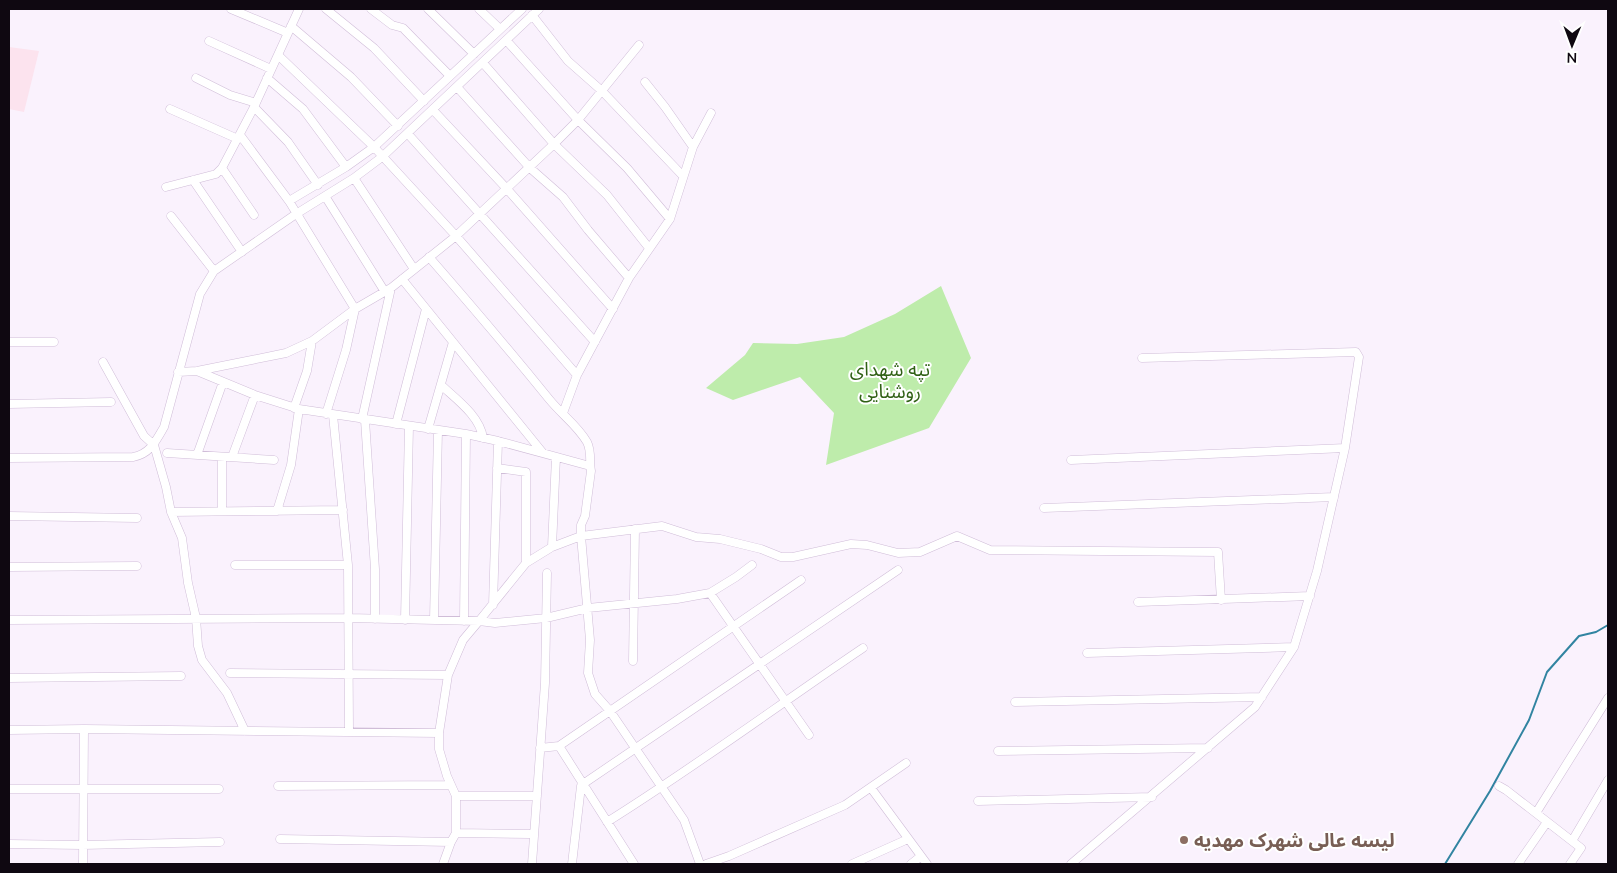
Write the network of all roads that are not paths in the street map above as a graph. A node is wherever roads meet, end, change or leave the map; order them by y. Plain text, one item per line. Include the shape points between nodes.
1 (231, 9) edge
2 (299, 9) edge
3 (326, 9) edge
4 (371, 9) edge
5 (428, 9) edge
6 (479, 9) edge
7 (522, 9) edge
8 (539, 9) edge
9 (532, 15) junction
10 (289, 29) junction
11 (500, 29) junction
12 (506, 40) junction
13 (209, 41) dead end
14 (639, 45) dead end
15 (474, 54) junction
16 (278, 55) junction
17 (483, 62) junction
18 (271, 69) junction
19 (450, 76) junction
20 (196, 78) dead end
21 (267, 78) junction
22 (644, 82) dead end
23 (457, 88) junction
24 (602, 91) junction
25 (424, 101) junction
26 (255, 105) junction
27 (170, 109) dead end
28 (433, 110) junction
29 (711, 113) dead end
30 (578, 120) junction
31 (398, 126) junction
32 (408, 134) junction
33 (239, 137) junction
34 (554, 144) junction
35 (374, 147) junction
36 (693, 147) junction
37 (382, 158) junction
38 (346, 167) junction
39 (222, 168) junction
40 (530, 168) junction
41 (683, 176) junction
42 (354, 178) junction
43 (192, 180) junction
44 (318, 185) junction
45 (166, 187) dead end
46 (507, 189) junction
47 (325, 196) junction
48 (289, 201) junction
49 (480, 213) junction
50 (296, 214) junction
51 (254, 215) dead end
52 (171, 216) dead end
53 (670, 219) junction
54 (456, 236) junction
55 (649, 248) junction
56 (242, 252) junction
57 (429, 257) junction
58 (414, 269) junction
59 (214, 271) junction
60 (629, 278) junction
61 (402, 279) junction
62 (388, 290) junction
63 (355, 309) junction
64 (426, 309) junction
65 (613, 309) junction
66 (312, 340) junction
67 (9, 342) edge
68 (54, 342) dead end
69 (453, 342) junction
70 (595, 342) junction
71 (1142, 358) dead end
72 (103, 362) dead end
73 (197, 371) junction
74 (178, 372) junction
75 (577, 375) junction
76 (224, 382) junction
77 (441, 385) junction
78 (255, 395) junction
79 (111, 402) dead end
80 (9, 404) edge
81 (296, 408) junction
82 (563, 413) junction
83 (330, 415) junction
84 (364, 420) junction
85 (396, 424) junction
86 (409, 426) junction
87 (428, 429) junction
88 (438, 430) junction
89 (466, 434) junction
90 (482, 438) junction
91 (498, 441) junction
92 (154, 445) junction
93 (1345, 448) junction
94 (167, 453) dead end
95 (543, 453) junction
96 (197, 455) junction
97 (222, 457) junction
98 (232, 457) junction
99 (556, 457) junction
100 (9, 458) edge
101 (274, 460) dead end
102 (1071, 460) dead end
103 (590, 466) junction
104 (497, 468) junction
105 (1334, 497) junction
106 (1044, 508) dead end
107 (277, 510) junction
108 (343, 510) junction
109 (222, 511) junction
110 (171, 512) junction
111 (9, 516) edge
112 (137, 518) dead end
113 (635, 529) junction
114 (581, 536) junction
115 (552, 547) junction
116 (526, 563) junction
117 (235, 565) dead end
118 (348, 565) junction
119 (752, 565) dead end
120 (137, 566) dead end
121 (9, 567) edge
122 (898, 570) dead end
123 (547, 573) dead end
124 (801, 580) dead end
125 (710, 593) junction
126 (1310, 596) junction
127 (1220, 600) junction
128 (1138, 602) dead end
129 (634, 604) junction
130 (493, 605) junction
131 (588, 608) junction
132 (196, 618) junction
133 (349, 618) junction
134 (546, 618) junction
135 (376, 619) junction
136 (9, 620) edge
137 (405, 620) junction
138 (434, 620) junction
139 (464, 621) junction
140 (479, 621) junction
141 (734, 626) junction
142 (862, 648) dead end
143 (1294, 648) junction
144 (1087, 653) dead end
145 (633, 661) dead end
146 (760, 663) junction
147 (230, 674) dead end
148 (349, 674) junction
149 (448, 675) junction
150 (181, 676) dead end
151 (9, 678) edge
152 (1262, 697) junction
153 (1608, 698) edge
154 (785, 700) junction
155 (1015, 702) dead end
156 (610, 711) junction
157 (84, 729) junction
158 (9, 730) edge
159 (245, 731) junction
160 (349, 732) junction
161 (439, 733) junction
162 (809, 735) dead end
163 (559, 746) junction
164 (540, 748) junction
165 (635, 748) junction
166 (1208, 748) junction
167 (998, 751) dead end
168 (906, 763) dead end
169 (1608, 780) edge
170 (583, 784) junction
171 (451, 785) junction
172 (278, 786) dead end
173 (1499, 786) dead end
174 (84, 788) junction
175 (661, 788) junction
176 (871, 788) junction
177 (9, 789) edge
178 (219, 789) dead end
179 (456, 796) junction
180 (537, 796) junction
181 (1152, 797) junction
182 (978, 801) dead end
183 (1536, 813) junction
184 (607, 822) junction
185 (1548, 822) junction
186 (534, 832) junction
187 (456, 834) junction
188 (280, 839) dead end
189 (908, 839) junction
190 (1572, 841) junction
191 (220, 842) dead end
192 (451, 842) junction
193 (9, 844) edge
194 (82, 845) junction
195 (920, 857) junction
196 (83, 864) edge
197 (443, 864) edge
198 (532, 864) edge
199 (572, 864) edge
200 (634, 864) edge
201 (700, 864) edge
202 (706, 864) edge
203 (852, 864) edge
204 (911, 864) edge
205 (927, 864) edge
206 (1071, 864) edge
207 (1518, 864) edge
208 (1570, 864) edge

1 - 10 street
2 - 10 street
3 - 25 street via 374,48
4 - 19 street via 392,25 403,28
5 - 15 street
6 - 11 street
7 - 11 street
8 - 9 street
9 - 12 street
9 - 24 street via 568,61
10 - 16 street
10 - 31 street via 351,77
11 - 15 street
12 - 17 street
12 - 30 street
13 - 18 street
14 - 24 street
15 - 19 street
16 - 18 street
16 - 35 street
17 - 23 street
17 - 34 street
18 - 21 street
19 - 25 street
20 - 26 street
21 - 26 street
21 - 38 street via 303,109
22 - 36 street
23 - 28 street
23 - 40 street
24 - 30 street
24 - 41 street
25 - 31 street
26 - 33 street
26 - 44 street via 288,142
27 - 33 street
28 - 32 street
28 - 46 street
29 - 36 street
30 - 34 street
30 - 53 street via 627,168
31 - 35 street
32 - 37 street
32 - 49 street
33 - 39 street
33 - 48 street
34 - 40 street
34 - 55 street via 607,196
35 - 37 street
35 - 38 street
36 - 41 street
37 - 42 street
37 - 54 street
38 - 44 street
39 - 43 street via 216,174
39 - 51 street
40 - 46 street
40 - 60 street via 563,197
41 - 53 street
42 - 47 street
42 - 58 street
43 - 45 street
43 - 56 street
44 - 48 street
46 - 49 street
46 - 65 street
47 - 50 street
47 - 62 street
48 - 50 street
49 - 54 street
49 - 70 street
50 - 56 street
50 - 63 street
52 - 59 street
53 - 55 street
54 - 57 street
54 - 75 street
55 - 60 street
56 - 59 street
57 - 58 street
57 - 82 street
58 - 61 street
59 - 74 street via 200,294
60 - 65 street
61 - 62 street
61 - 64 street
62 - 63 street
62 - 84 street
63 - 66 street
63 - 83 street
64 - 69 street
64 - 85 street
65 - 70 street
66 - 73 street via 286,353
66 - 81 street
67 - 68 street
69 - 77 street
69 - 95 street
70 - 75 street
71 - 93 street via 1356,352 1360,357
72 - 92 street via 144,436
73 - 74 street
73 - 76 street
74 - 92 street via 164,427
75 - 82 street
76 - 78 street
76 - 96 street
77 - 87 street
77 - 90 street via 471,414 482,430
78 - 81 street
78 - 98 street
79 - 80 street
81 - 83 street
81 - 107 street via 291,465
82 - 103 street via 588,444
83 - 84 street
83 - 108 street
84 - 85 street
84 - 135 street
85 - 86 street
86 - 87 street
86 - 137 street
87 - 88 street
88 - 89 street
88 - 138 street
89 - 90 street
89 - 139 street
90 - 91 street
91 - 95 street
91 - 104 street
92 - 100 street via 133,457
92 - 110 street
93 - 102 street
93 - 105 street
94 - 96 street
95 - 99 street
96 - 97 street
97 - 98 street
97 - 109 street
98 - 101 street
99 - 103 street
99 - 115 street
103 - 114 street via 592,471
104 - 116 street via 526,472
104 - 130 street
105 - 106 street
105 - 126 street
107 - 108 street
107 - 109 street
108 - 118 street
109 - 110 street
110 - 132 street via 182,538
111 - 112 street
113 - 114 street
113 - 127 street via 662,526 696,537 761,549 781,557 851,544 898,553 920,552 957,536 990,550 1218,552
113 - 129 street
114 - 115 street
114 - 131 street
115 - 116 street
116 - 130 street
117 - 118 street
118 - 133 street
119 - 125 street
120 - 121 street
122 - 146 street
123 - 134 street
124 - 141 street
125 - 129 street
125 - 141 street
126 - 127 street
126 - 143 street
127 - 128 street
129 - 131 street
129 - 145 street
130 - 140 street
131 - 134 street
131 - 156 street via 588,673 595,694
132 - 133 street
132 - 136 street
132 - 159 street via 202,660 227,694
133 - 135 street
133 - 148 street
134 - 140 street
134 - 164 street
135 - 137 street
137 - 138 street
138 - 139 street
139 - 140 street
140 - 149 street via 463,640
141 - 146 street
141 - 156 street
142 - 154 street
143 - 144 street
143 - 152 street
146 - 154 street
146 - 165 street
147 - 148 street
148 - 149 street
148 - 160 street
149 - 161 street
150 - 151 street
152 - 155 street
152 - 166 street
153 - 183 street
154 - 162 street
154 - 175 street
156 - 163 street
156 - 165 street
157 - 158 street
157 - 159 street
157 - 174 street
159 - 160 street
160 - 161 street
161 - 171 street via 440,749
163 - 164 street
163 - 170 street
164 - 180 street
165 - 170 street
165 - 175 street
166 - 167 street
166 - 181 street
168 - 176 street
169 - 190 street
170 - 184 street
170 - 199 street
171 - 172 street
171 - 179 street
173 - 183 street
174 - 177 street
174 - 178 street
174 - 194 street
175 - 184 street
175 - 201 street via 684,820
176 - 189 street
176 - 202 street via 845,805
179 - 180 street
179 - 187 street
180 - 186 street
181 - 182 street
181 - 206 street
183 - 185 street
184 - 200 street
185 - 190 street
185 - 207 street
186 - 187 street
186 - 198 street
187 - 192 street
188 - 192 street
189 - 195 street
189 - 203 street
190 - 208 street via 1581,848
191 - 194 street
192 - 197 street
193 - 194 street
194 - 196 street
195 - 204 street
195 - 205 street

